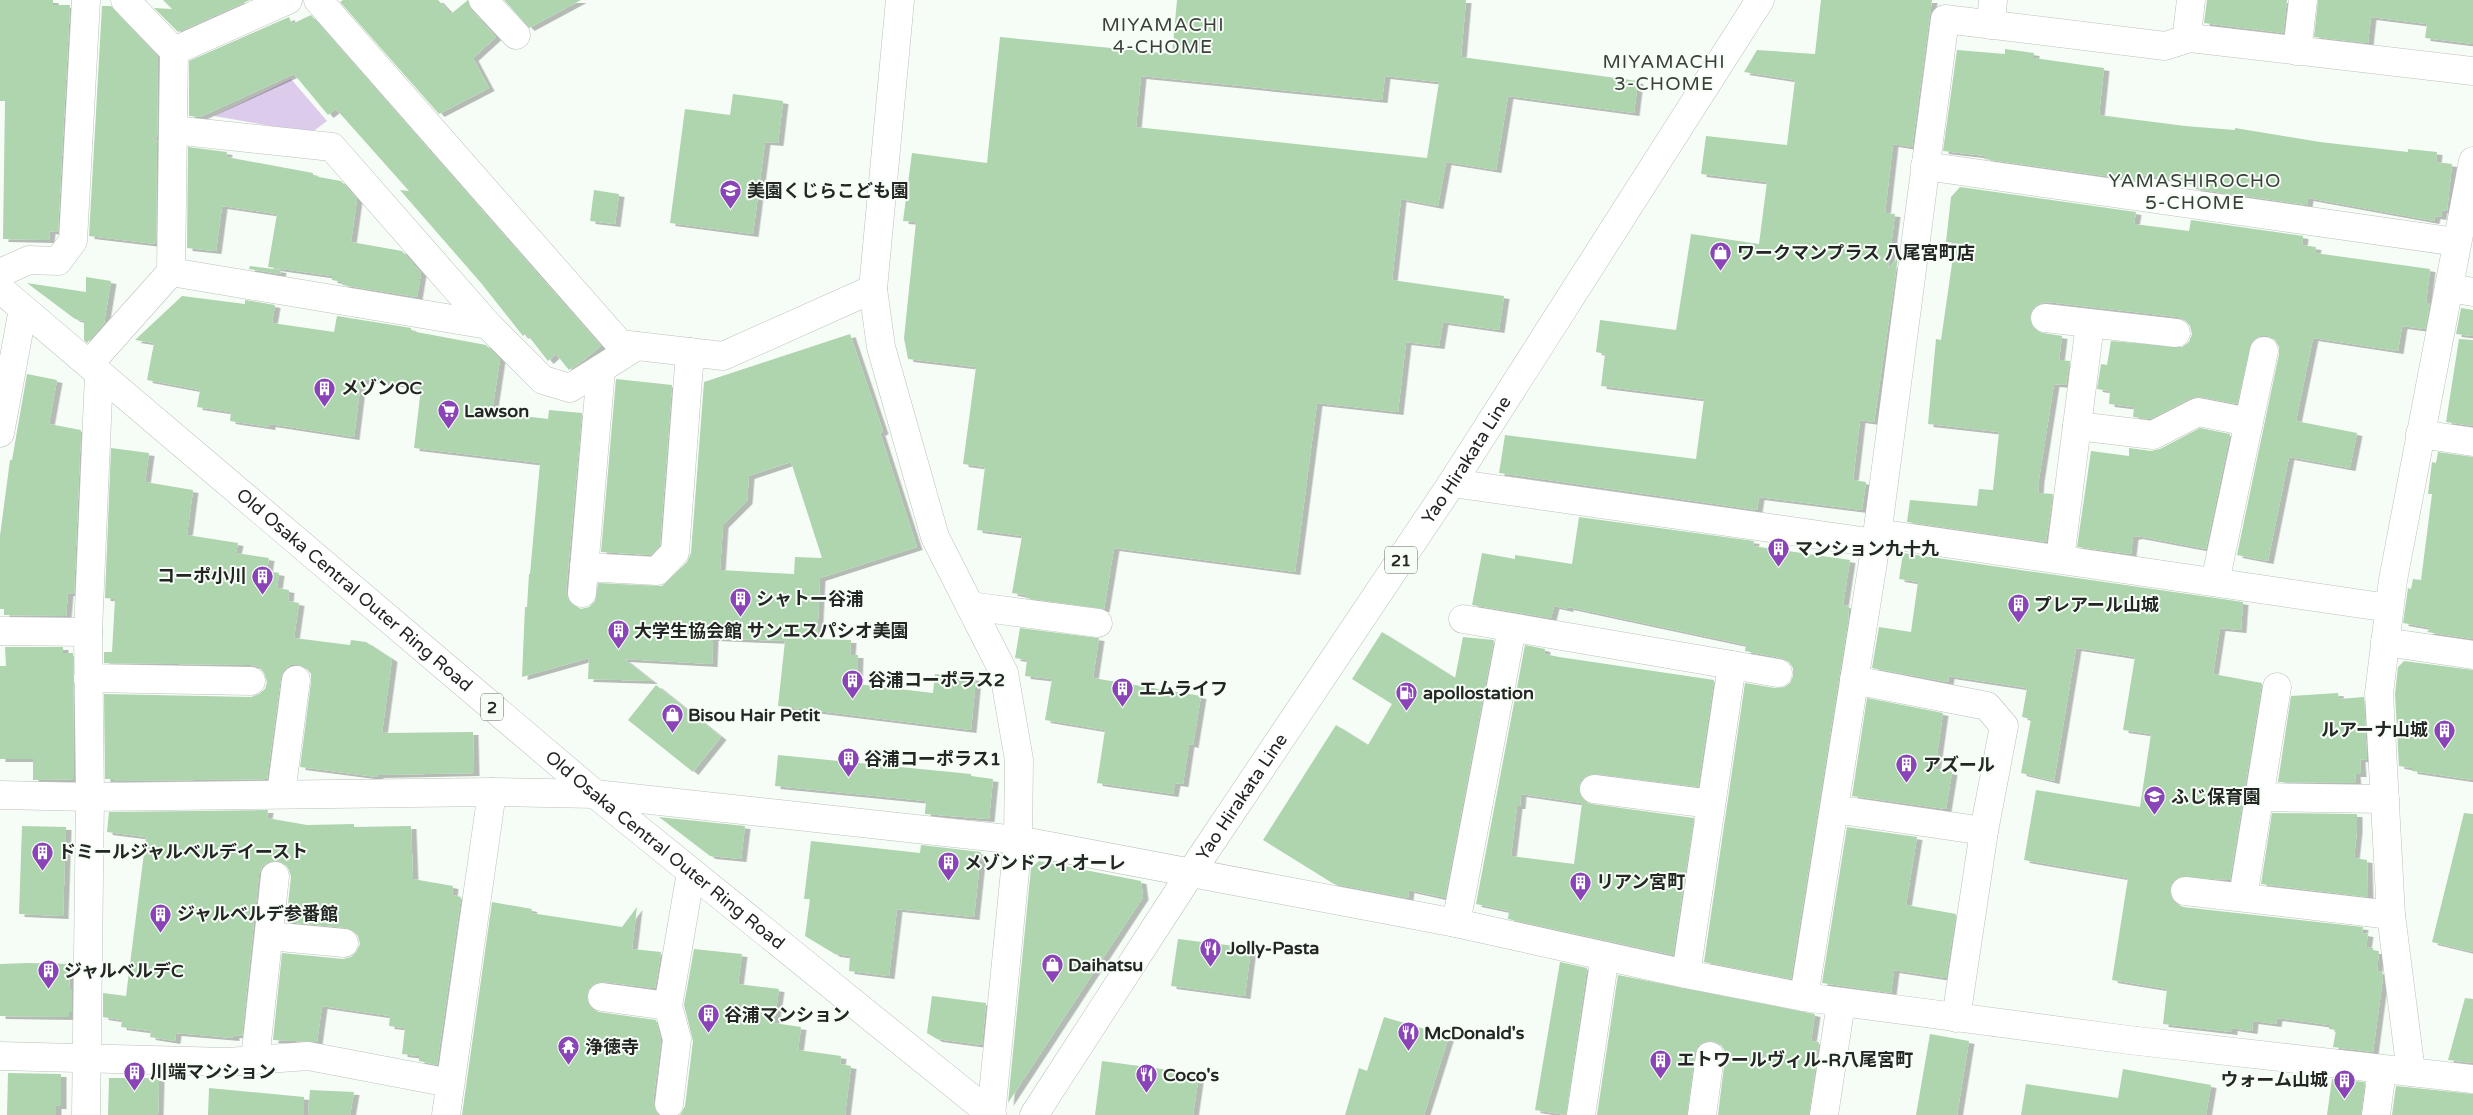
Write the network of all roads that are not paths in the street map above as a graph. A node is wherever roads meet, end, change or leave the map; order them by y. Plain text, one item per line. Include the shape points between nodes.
1 (86, 0) edge
2 (125, 0) edge
3 (288, 0) edge
4 (318, 0) edge
5 (483, 0) edge
6 (900, 0) edge
7 (1760, 0) edge
8 (2191, 0) edge
9 (2303, 0) edge
10 (1992, 13) edge
11 (516, 35) dead end
12 (2190, 38) junction
13 (174, 51) junction
14 (2297, 51) junction
15 (2473, 71) edge
16 (173, 130) junction
17 (2473, 161) edge
18 (1926, 166) junction
19 (2457, 242) junction
20 (171, 272) junction
21 (0, 273) edge
22 (873, 288) junction
23 (0, 289) edge
24 (2461, 290) edge
25 (23, 309) junction
26 (2045, 318) dead end
27 (2090, 324) junction
28 (488, 325) junction
29 (2176, 333) dead end
30 (637, 346) junction
31 (2264, 351) dead end
32 (690, 352) junction
33 (94, 369) junction
34 (601, 369) junction
35 (2249, 422) junction
36 (2077, 426) junction
37 (0, 433) edge
38 (2420, 434) junction
39 (2473, 442) edge
40 (1452, 483) junction
41 (1876, 538) junction
42 (2060, 559) junction
43 (2215, 582) junction
44 (970, 606) junction
45 (2389, 608) junction
46 (1463, 619) dead end
47 (1098, 623) dead end
48 (1512, 628) junction
49 (0, 630) edge
50 (88, 632) junction
51 (2385, 642) junction
52 (2473, 656) edge
53 (1732, 666) junction
54 (1778, 673) dead end
55 (88, 678) junction
56 (296, 680) dead end
57 (1854, 680) junction
58 (251, 681) dead end
59 (2277, 687) dead end
60 (1594, 789) dead end
61 (492, 792) junction
62 (281, 794) junction
63 (595, 794) junction
64 (0, 795) edge
65 (90, 797) junction
66 (2260, 797) junction
67 (2385, 799) junction
68 (1711, 804) junction
69 (1834, 809) junction
70 (1984, 831) junction
71 (1018, 840) junction
72 (690, 872) junction
73 (1190, 874) junction
74 (275, 876) dead end
75 (2185, 890) dead end
76 (2243, 897) junction
77 (2391, 915) junction
78 (1456, 924) junction
79 (269, 936) junction
80 (344, 943) dead end
81 (1605, 956) junction
82 (1686, 974) junction
83 (602, 997) dead end
84 (1804, 997) junction
85 (1841, 1003) junction
86 (668, 1006) junction
87 (1956, 1018) junction
88 (0, 1056) edge
89 (1710, 1056) dead end
90 (88, 1058) junction
91 (255, 1060) junction
92 (2382, 1070) junction
93 (2411, 1072) junction
94 (2473, 1079) edge
95 (450, 1083) junction
96 (669, 1104) dead end
97 (86, 1115) edge
98 (446, 1115) edge
99 (992, 1115) edge
100 (1034, 1115) edge
101 (1581, 1115) edge
102 (1702, 1115) edge
103 (1824, 1115) edge
104 (2376, 1115) edge

1 - 21 street via 73,242 58,261 29,260
2 - 13 street
3 - 13 street
4 - 30 street via 620,344
5 - 11 street
6 - 22 street
7 - 40 street, Yao Hirakata Line / 21
8 - 12 street
9 - 14 street
10 - 12 street via 2165,46
10 - 18 street via 1945,20
12 - 14 street
13 - 16 street
14 - 15 street
16 - 20 street
16 - 28 street via 332,147
17 - 19 street
18 - 19 street
18 - 41 street
19 - 24 street
20 - 28 street
20 - 33 street
22 - 32 street via 723,356
22 - 44 street via 881,347 935,537
23 - 25 street, Old Osaka Central Outer Ring Road / 2
24 - 38 street
25 - 33 street, Old Osaka Central Outer Ring Road / 2
25 - 37 street
26 - 27 street
27 - 29 street
27 - 36 street
28 - 34 street via 543,380 570,388
30 - 32 street
30 - 34 street
31 - 35 street
32 - 34 street via 675,552 658,571 583,580
33 - 50 street
33 - 63 street, Old Osaka Central Outer Ring Road / 2
35 - 36 street via 2198,412 2153,435
35 - 43 street
36 - 42 street
38 - 39 street
38 - 45 street
40 - 41 street
40 - 73 street, Yao Hirakata Line / 21
41 - 42 street
41 - 57 street
42 - 43 street
43 - 45 street
44 - 47 street
44 - 71 street via 1004,673 1019,760
45 - 51 street
46 - 48 street
48 - 53 street
48 - 78 street
49 - 50 street
50 - 55 street
51 - 52 street
51 - 67 street via 2379,693
53 - 54 street
53 - 68 street
55 - 58 street
55 - 65 street
56 - 62 street
57 - 69 street
57 - 70 street via 1987,706 2004,726
59 - 66 street
60 - 68 street
61 - 62 street
61 - 63 street
61 - 95 street
62 - 65 street
63 - 71 street
63 - 72 street, Old Osaka Central Outer Ring Road / 2
64 - 65 street
65 - 90 street
66 - 67 street
66 - 76 street
67 - 77 street
68 - 82 street
69 - 70 street
69 - 84 street
70 - 87 street
71 - 73 street
71 - 99 street
72 - 86 street
72 - 99 street, Old Osaka Central Outer Ring Road / 2
73 - 78 street
73 - 100 street, Yao Hirakata Line / 21
74 - 79 street
75 - 76 street
76 - 77 street
77 - 93 street
78 - 81 street
79 - 80 street
79 - 91 street
81 - 82 street
81 - 101 street
82 - 84 street
83 - 86 street
84 - 85 street
85 - 87 street
85 - 103 street
86 - 96 street via 677,1039
87 - 92 street
88 - 90 street
89 - 102 street
90 - 91 street
90 - 97 street
91 - 95 street via 308,1056
92 - 93 street
92 - 104 street
93 - 94 street
95 - 98 street

